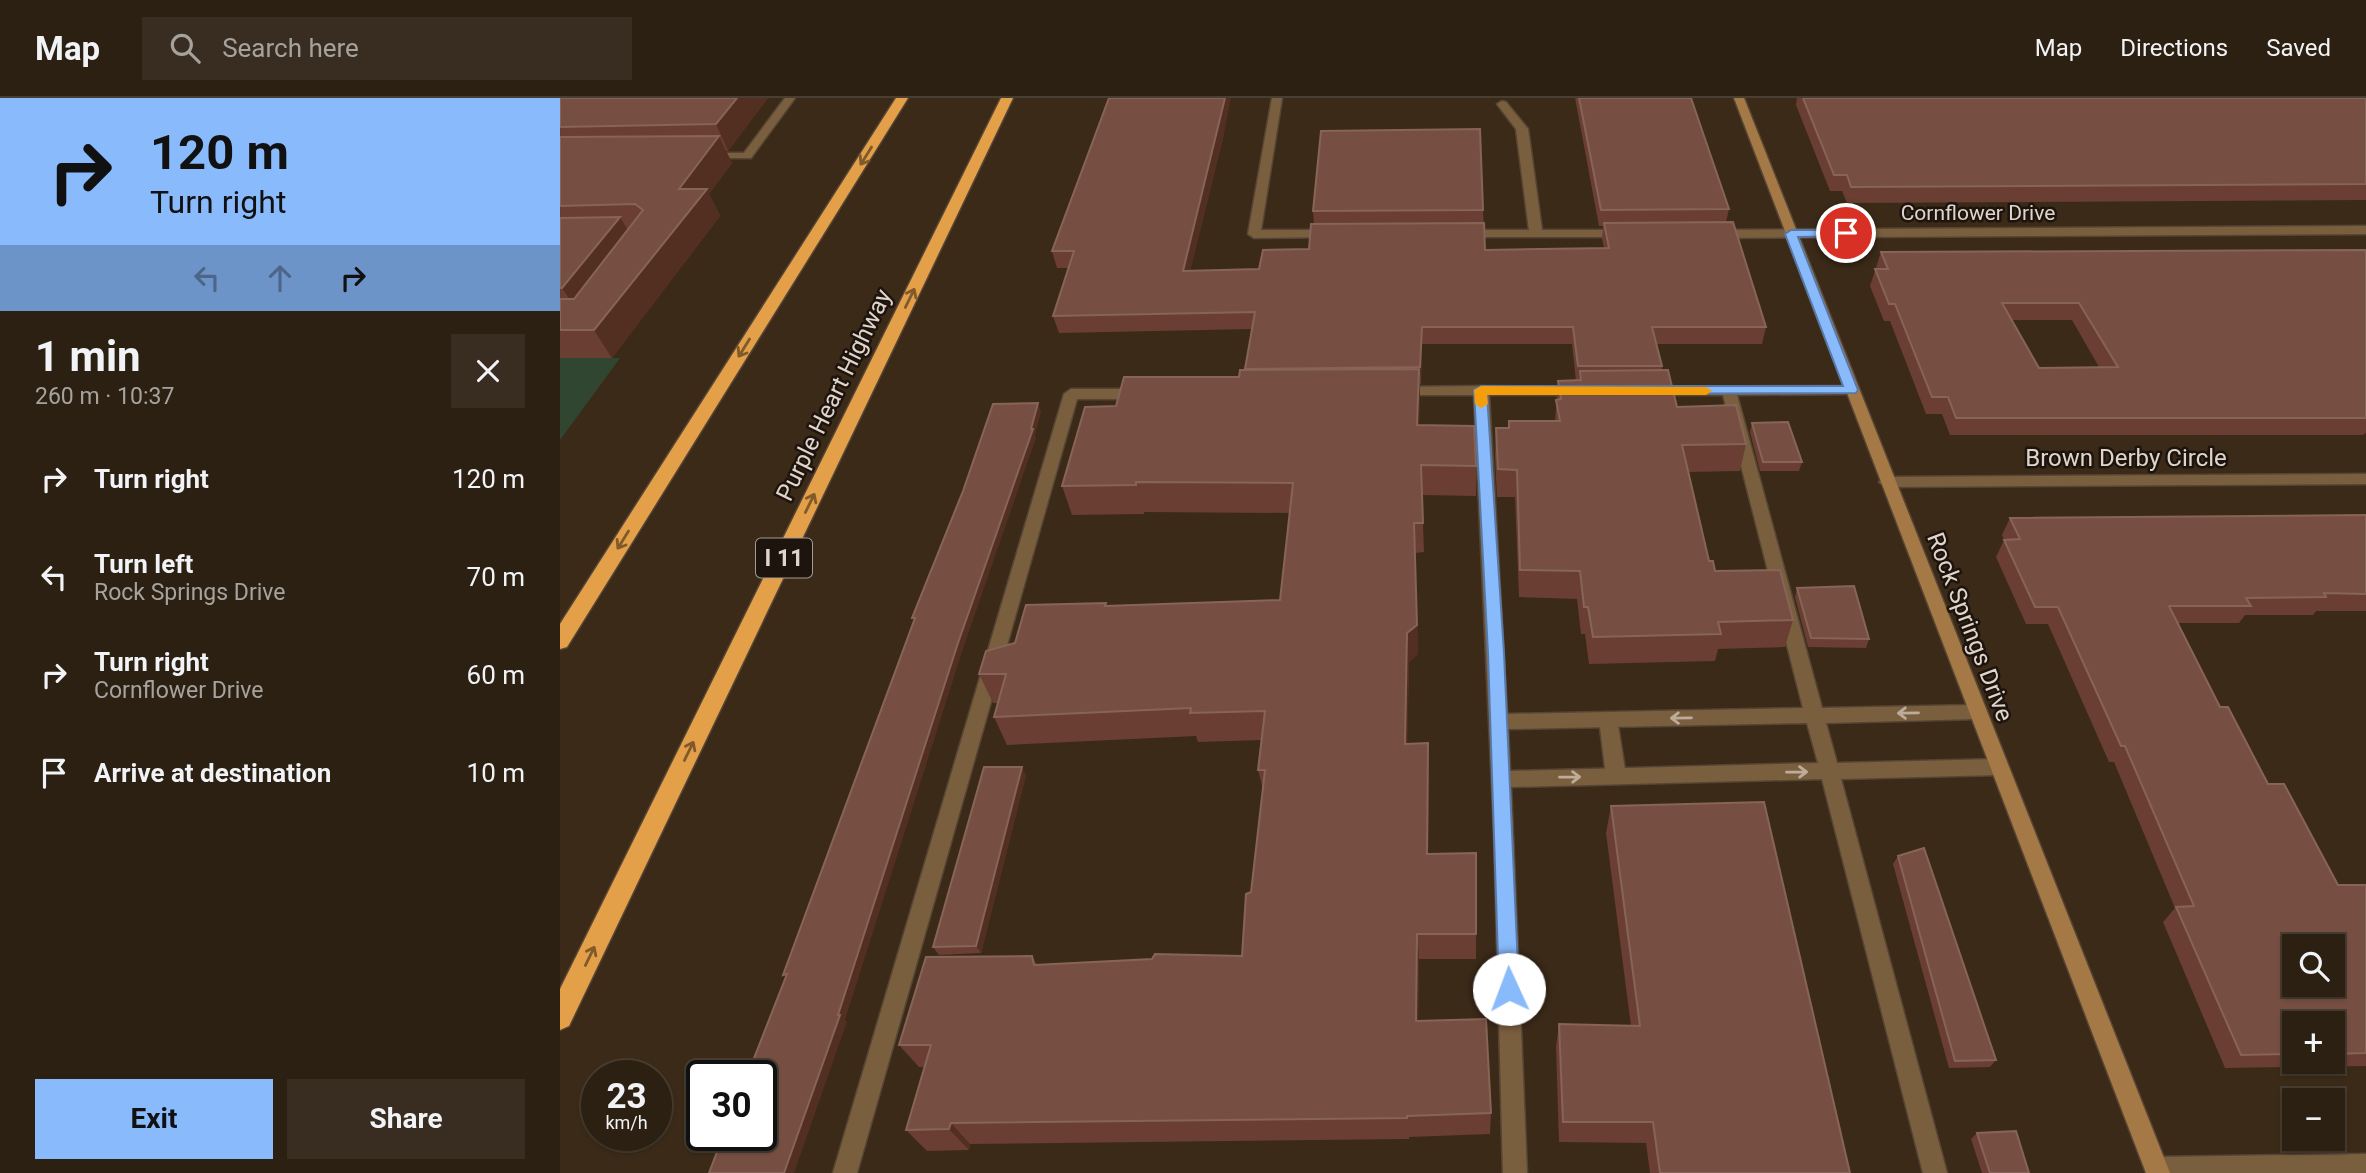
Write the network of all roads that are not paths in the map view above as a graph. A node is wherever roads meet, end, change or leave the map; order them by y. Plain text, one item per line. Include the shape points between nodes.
1 (790, 98) edge
2 (902, 98) edge
3 (1007, 98) edge
4 (1277, 98) edge
5 (1739, 98) edge
6 (1502, 104) dead end
7 (694, 156) edge
8 (2366, 230) edge
9 (1348, 234) edge
10 (1442, 234) edge
11 (1536, 234) junction
12 (1643, 234) edge
13 (1697, 234) edge
14 (1791, 234) junction
15 (1481, 390) junction
16 (1851, 390) junction
17 (1385, 391) edge
18 (1591, 391) edge
19 (1632, 391) edge
20 (1729, 391) junction
21 (1153, 394) edge
22 (2366, 479) edge
23 (1887, 482) junction
24 (560, 641) edge
25 (1976, 712) junction
26 (1814, 715) junction
27 (1608, 719) junction
28 (1498, 722) junction
29 (1998, 767) junction
30 (1829, 771) junction
31 (1616, 776) junction
32 (1502, 779) junction
33 (560, 1017) edge
34 (2366, 1166) edge
35 (2157, 1171) edge
36 (845, 1173) edge
37 (1515, 1173) edge
38 (1936, 1173) edge

1 - 7 street via 747,156
2 -> 24 highway
33 -> 3 highway, Purple Heart Highway / I 11
4 - 9 street via 1254,234
5 - 14 street, Rock Springs Drive
6 - 11 street via 1522,129
8 - 14 street, Cornflower Drive
10 - 11 street
11 - 12 street
13 - 14 street, Cornflower Drive
14 - 16 street, Rock Springs Drive
15 - 17 street
15 - 18 street
15 - 28 street
16 - 20 street
16 - 23 street, Rock Springs Drive
19 - 20 street
20 - 26 street
21 - 36 street via 1071,394
22 - 23 street, Brown Derby Circle
23 - 25 street, Rock Springs Drive
25 -> 26 street
25 - 29 street, Rock Springs Drive
26 -> 27 street
26 - 30 street
27 - 28 street
27 - 31 street
28 - 32 street
29 - 30 street
29 - 35 street, Rock Springs Drive
31 -> 30 street
30 - 38 street
32 -> 31 street
32 - 37 street
34 - 35 street

